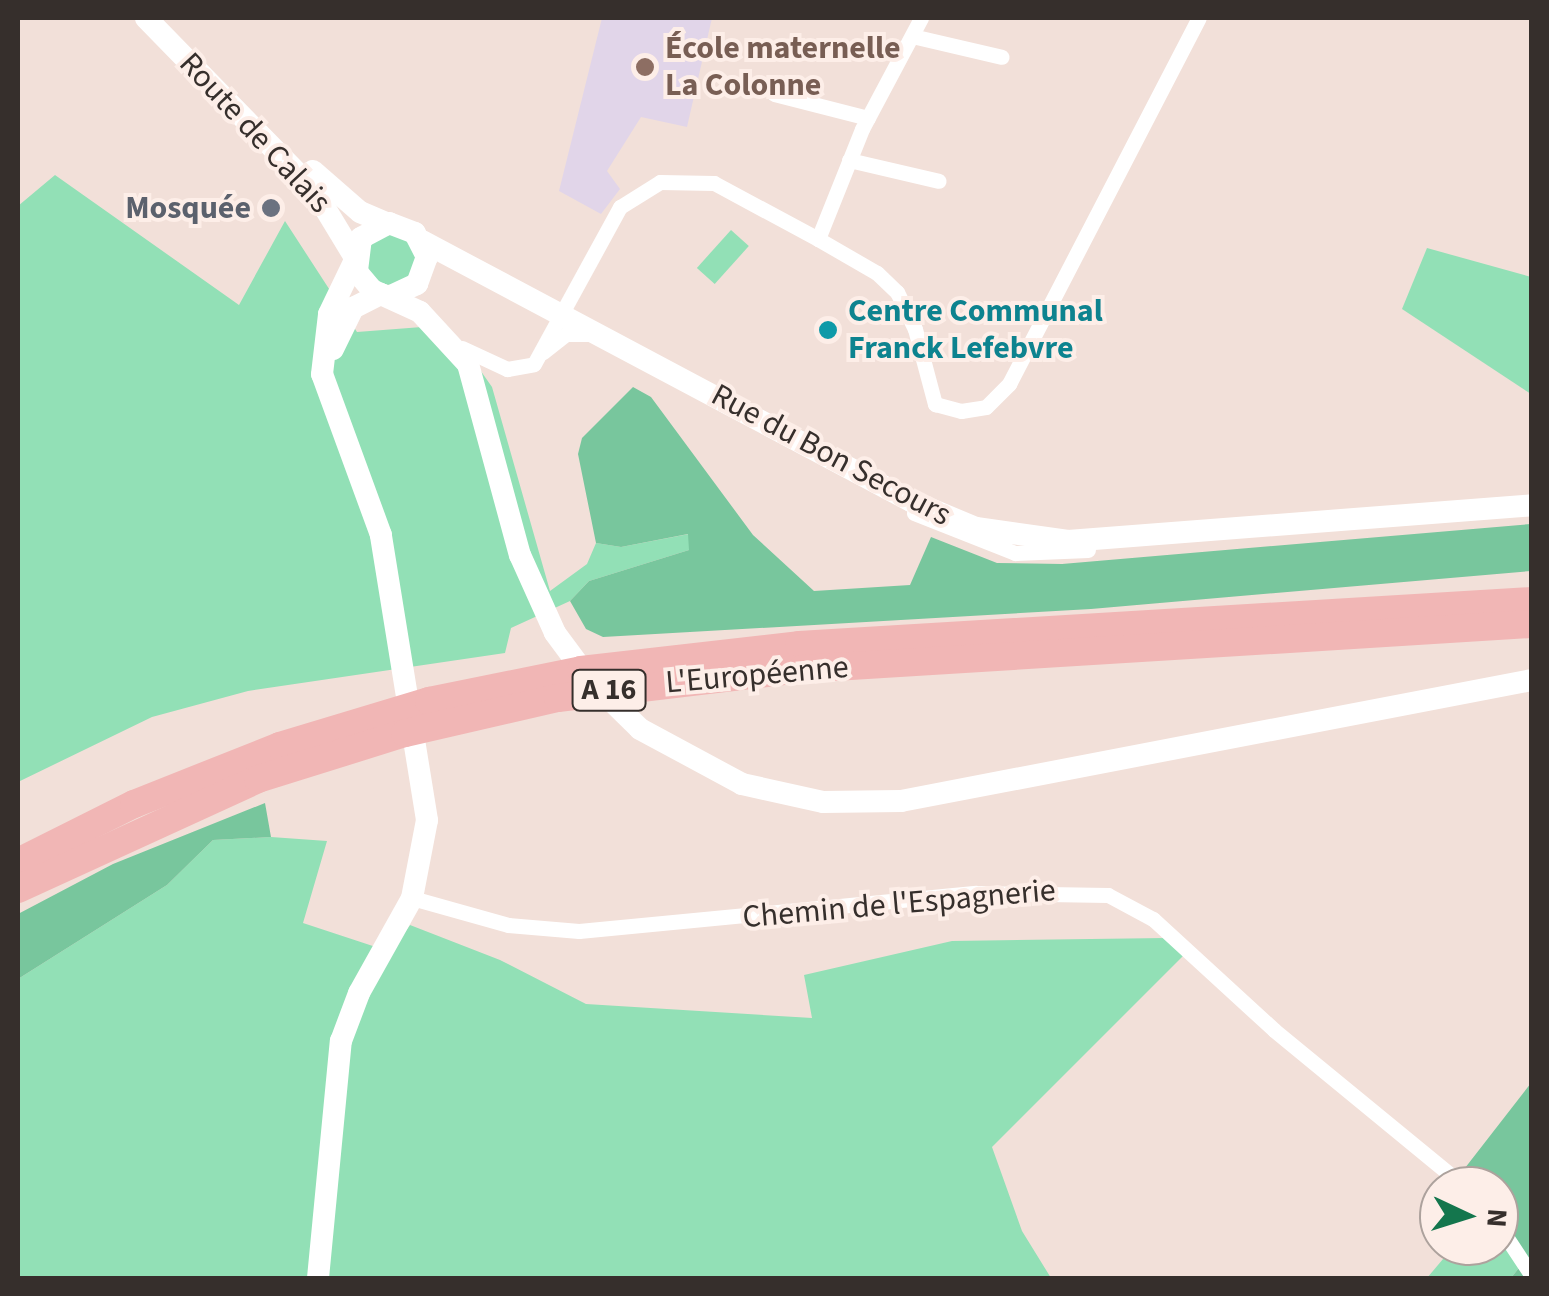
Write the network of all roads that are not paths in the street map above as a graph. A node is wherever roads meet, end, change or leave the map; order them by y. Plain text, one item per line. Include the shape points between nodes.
1 (146, 18) edge
2 (164, 18) edge
3 (921, 18) edge
4 (1198, 18) edge
5 (912, 36) junction
6 (1002, 57) dead end
7 (774, 94) dead end
8 (868, 118) junction
9 (849, 160) junction
10 (940, 181) dead end
11 (386, 223) junction
12 (818, 239) junction
13 (422, 241) junction
14 (354, 259) junction
15 (386, 295) junction
16 (563, 312) junction
17 (446, 337) junction
18 (543, 352) junction
19 (342, 426) junction
20 (1532, 505) edge
21 (1532, 515) edge
22 (1446, 516) junction
23 (1334, 524) junction
24 (1532, 601) edge
25 (1532, 624) edge
26 (1532, 640) edge
27 (1234, 643) junction
28 (1532, 680) edge
29 (18, 862) edge
30 (18, 889) edge
31 (412, 898) junction
32 (1440, 1166) edge
33 (318, 1278) edge

1 - 14 main road, Route de Calais via 308,183 344,230
2 - 11 main road, Route de Calais via 294,154 360,212
3 - 5 street
4 - 12 street via 994,402 970,410 935,404 915,329 897,292
5 - 6 street
5 - 8 street
7 - 8 street
8 - 9 street
9 - 10 street
9 - 12 street
11 - 13 main road via 406,226
11 - 14 main road via 363,235
12 - 16 street via 714,183 660,182 620,206
13 - 15 main road via 427,262 420,281
13 - 16 main road, Rue du Bon Secours
14 - 15 main road via 364,284
14 - 19 main road via 323,342 324,382
15 - 17 main road
15 - 19 main road via 352,308 333,348
16 - 18 street
16 - 23 main road, Rue du Bon Secours via 911,500 976,528 1068,541
17 - 18 street, Rue du Bon Secours via 507,368 527,368
17 - 28 main road via 475,380 520,555 546,617 589,680 640,729 702,768 756,788 823,802 878,803
18 - 23 street, Rue du Bon Secours via 566,334 589,335 897,504 1008,552 1048,554
19 - 31 main road via 377,521 424,778 426,844
20 - 22 main road, Rue du Bon Secours
21 - 22 street, Rue du Bon Secours
22 - 23 main road, Rue du Bon Secours
24 - 29 highway, L'Européenne / A 16 via 799,646 582,670 429,701 280,746 150,797
25 - 27 highway, L'Européenne / A 16
26 - 27 highway
27 - 30 highway, L'Européenne / A 16 via 743,674 496,710 228,790
31 - 32 street, Chemin de l'Espagnerie via 508,925 579,931 1001,892 1073,890 1122,899 1153,918 1300,1052
31 - 33 main road via 359,993 341,1041

